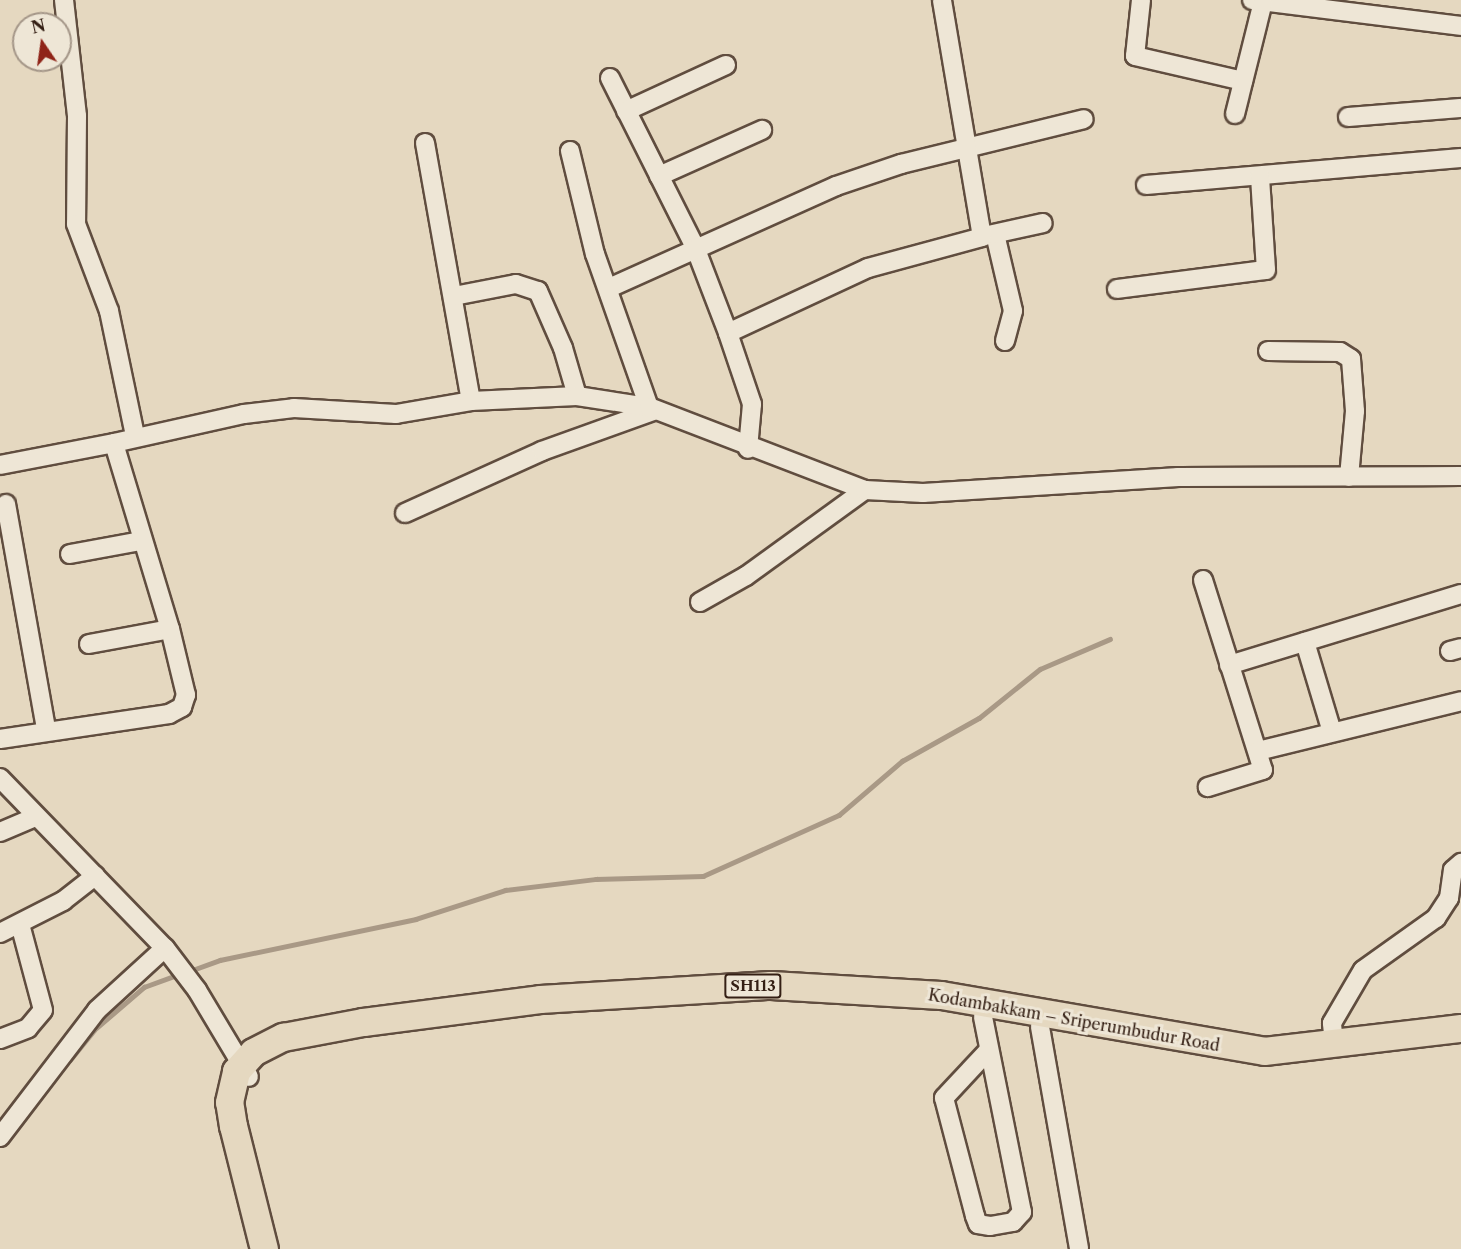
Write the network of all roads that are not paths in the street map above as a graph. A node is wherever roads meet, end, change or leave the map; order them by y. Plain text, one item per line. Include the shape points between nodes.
1 (64, 0) edge
2 (942, 0) edge
3 (1142, 0) edge
4 (1257, 1) edge
5 (1461, 26) edge
6 (726, 65) dead end
7 (610, 78) dead end
8 (1243, 81) junction
9 (1461, 108) edge
10 (626, 111) junction
11 (1235, 114) dead end
12 (1347, 117) dead end
13 (1084, 119) dead end
14 (762, 130) dead end
15 (424, 143) dead end
16 (966, 148) junction
17 (570, 151) dead end
18 (1461, 158) edge
19 (659, 176) junction
20 (1260, 176) junction
21 (1146, 185) dead end
22 (1043, 223) dead end
23 (988, 235) junction
24 (695, 247) junction
25 (609, 288) junction
26 (1117, 289) dead end
27 (454, 296) junction
28 (728, 333) junction
29 (1005, 341) dead end
30 (1268, 351) dead end
31 (577, 396) junction
32 (471, 401) junction
33 (651, 409) junction
34 (135, 435) junction
35 (114, 443) junction
36 (748, 449) junction
37 (0, 465) edge
38 (1461, 476) edge
39 (1349, 477) junction
40 (865, 490) junction
41 (6, 504) dead end
42 (405, 513) dead end
43 (141, 541) junction
44 (70, 554) dead end
45 (1203, 580) dead end
46 (1461, 594) edge
47 (700, 602) dead end
48 (170, 629) junction
49 (1305, 642) junction
50 (89, 644) dead end
51 (1229, 665) junction
52 (1461, 701) edge
53 (46, 729) junction
54 (1332, 732) junction
55 (0, 739) edge
56 (1258, 751) junction
57 (0, 778) edge
58 (1208, 787) dead end
59 (36, 818) junction
60 (0, 832) edge
61 (1461, 863) edge
62 (95, 876) junction
63 (20, 924) junction
64 (0, 933) edge
65 (165, 948) junction
66 (983, 1017) junction
67 (1040, 1027) junction
68 (1461, 1028) edge
69 (0, 1039) edge
70 (1461, 1041) edge
71 (1334, 1043) junction
72 (986, 1053) junction
73 (245, 1071) junction
74 (0, 1137) edge
75 (264, 1249) edge
76 (278, 1249) edge
77 (1079, 1249) edge

1 - 34 street via 77,116 76,224 109,311
2 - 16 street
3 - 8 street via 1135,56
4 - 5 street
4 - 8 street
6 - 10 street
7 - 10 street
8 - 11 street
9 - 12 street
10 - 19 street
13 - 16 street
14 - 19 street
15 - 27 street
16 - 23 street
16 - 24 street via 836,186
17 - 25 street via 592,246
18 - 20 street
19 - 24 street
20 - 21 street
20 - 26 street via 1266,270
22 - 23 street
23 - 28 street via 868,268
23 - 29 street via 1013,311
24 - 25 street
24 - 28 street
25 - 33 street
27 - 31 street via 516,284 538,291 563,348
27 - 32 street
28 - 36 street via 752,404
30 - 39 street via 1340,352 1351,359 1355,411
31 - 32 street
31 - 33 street
32 - 34 street via 396,414 294,408
33 - 36 street
33 - 42 street via 532,455
34 - 35 street
35 - 37 street
35 - 43 street
36 - 40 street
38 - 39 street
39 - 40 street via 1178,477 923,493
40 - 47 street via 746,576
41 - 53 street
43 - 44 street
43 - 48 street
45 - 51 street
46 - 49 street
48 - 50 street
48 - 53 street via 186,695 182,707 169,714
49 - 51 street
49 - 54 street
51 - 56 street
52 - 54 street
53 - 55 street
54 - 56 street
56 - 58 street via 1263,770
57 - 59 street
59 - 60 street
59 - 62 street
61 - 71 street via 1453,870 1449,898 1436,918 1363,970 1332,1023
62 - 63 street
62 - 65 street
63 - 64 street
63 - 69 street via 43,1010 28,1028
65 - 73 street via 197,990
65 - 74 street via 97,1011
66 - 67 main road, Kodambakkam – Sriperumbudur Road / SH113
66 - 72 street
66 - 73 main road, Kodambakkam – Sriperumbudur Road / SH113 via 940,1008 771,998 541,1012 287,1050
67 - 70 main road, Kodambakkam – Sriperumbudur Road / SH113 via 1252,1065
67 - 77 street
68 - 71 main road, Kodambakkam – Sriperumbudur Road / SH113
71 - 73 main road, Kodambakkam – Sriperumbudur Road / SH113 via 1264,1051 941,995 771,985 540,999 363,1022 283,1037
72 - 72 street via 1022,1212 1013,1222 990,1226 978,1224 975,1216 944,1098
73 - 75 main road via 229,1102
73 - 76 main road via 246,1124

